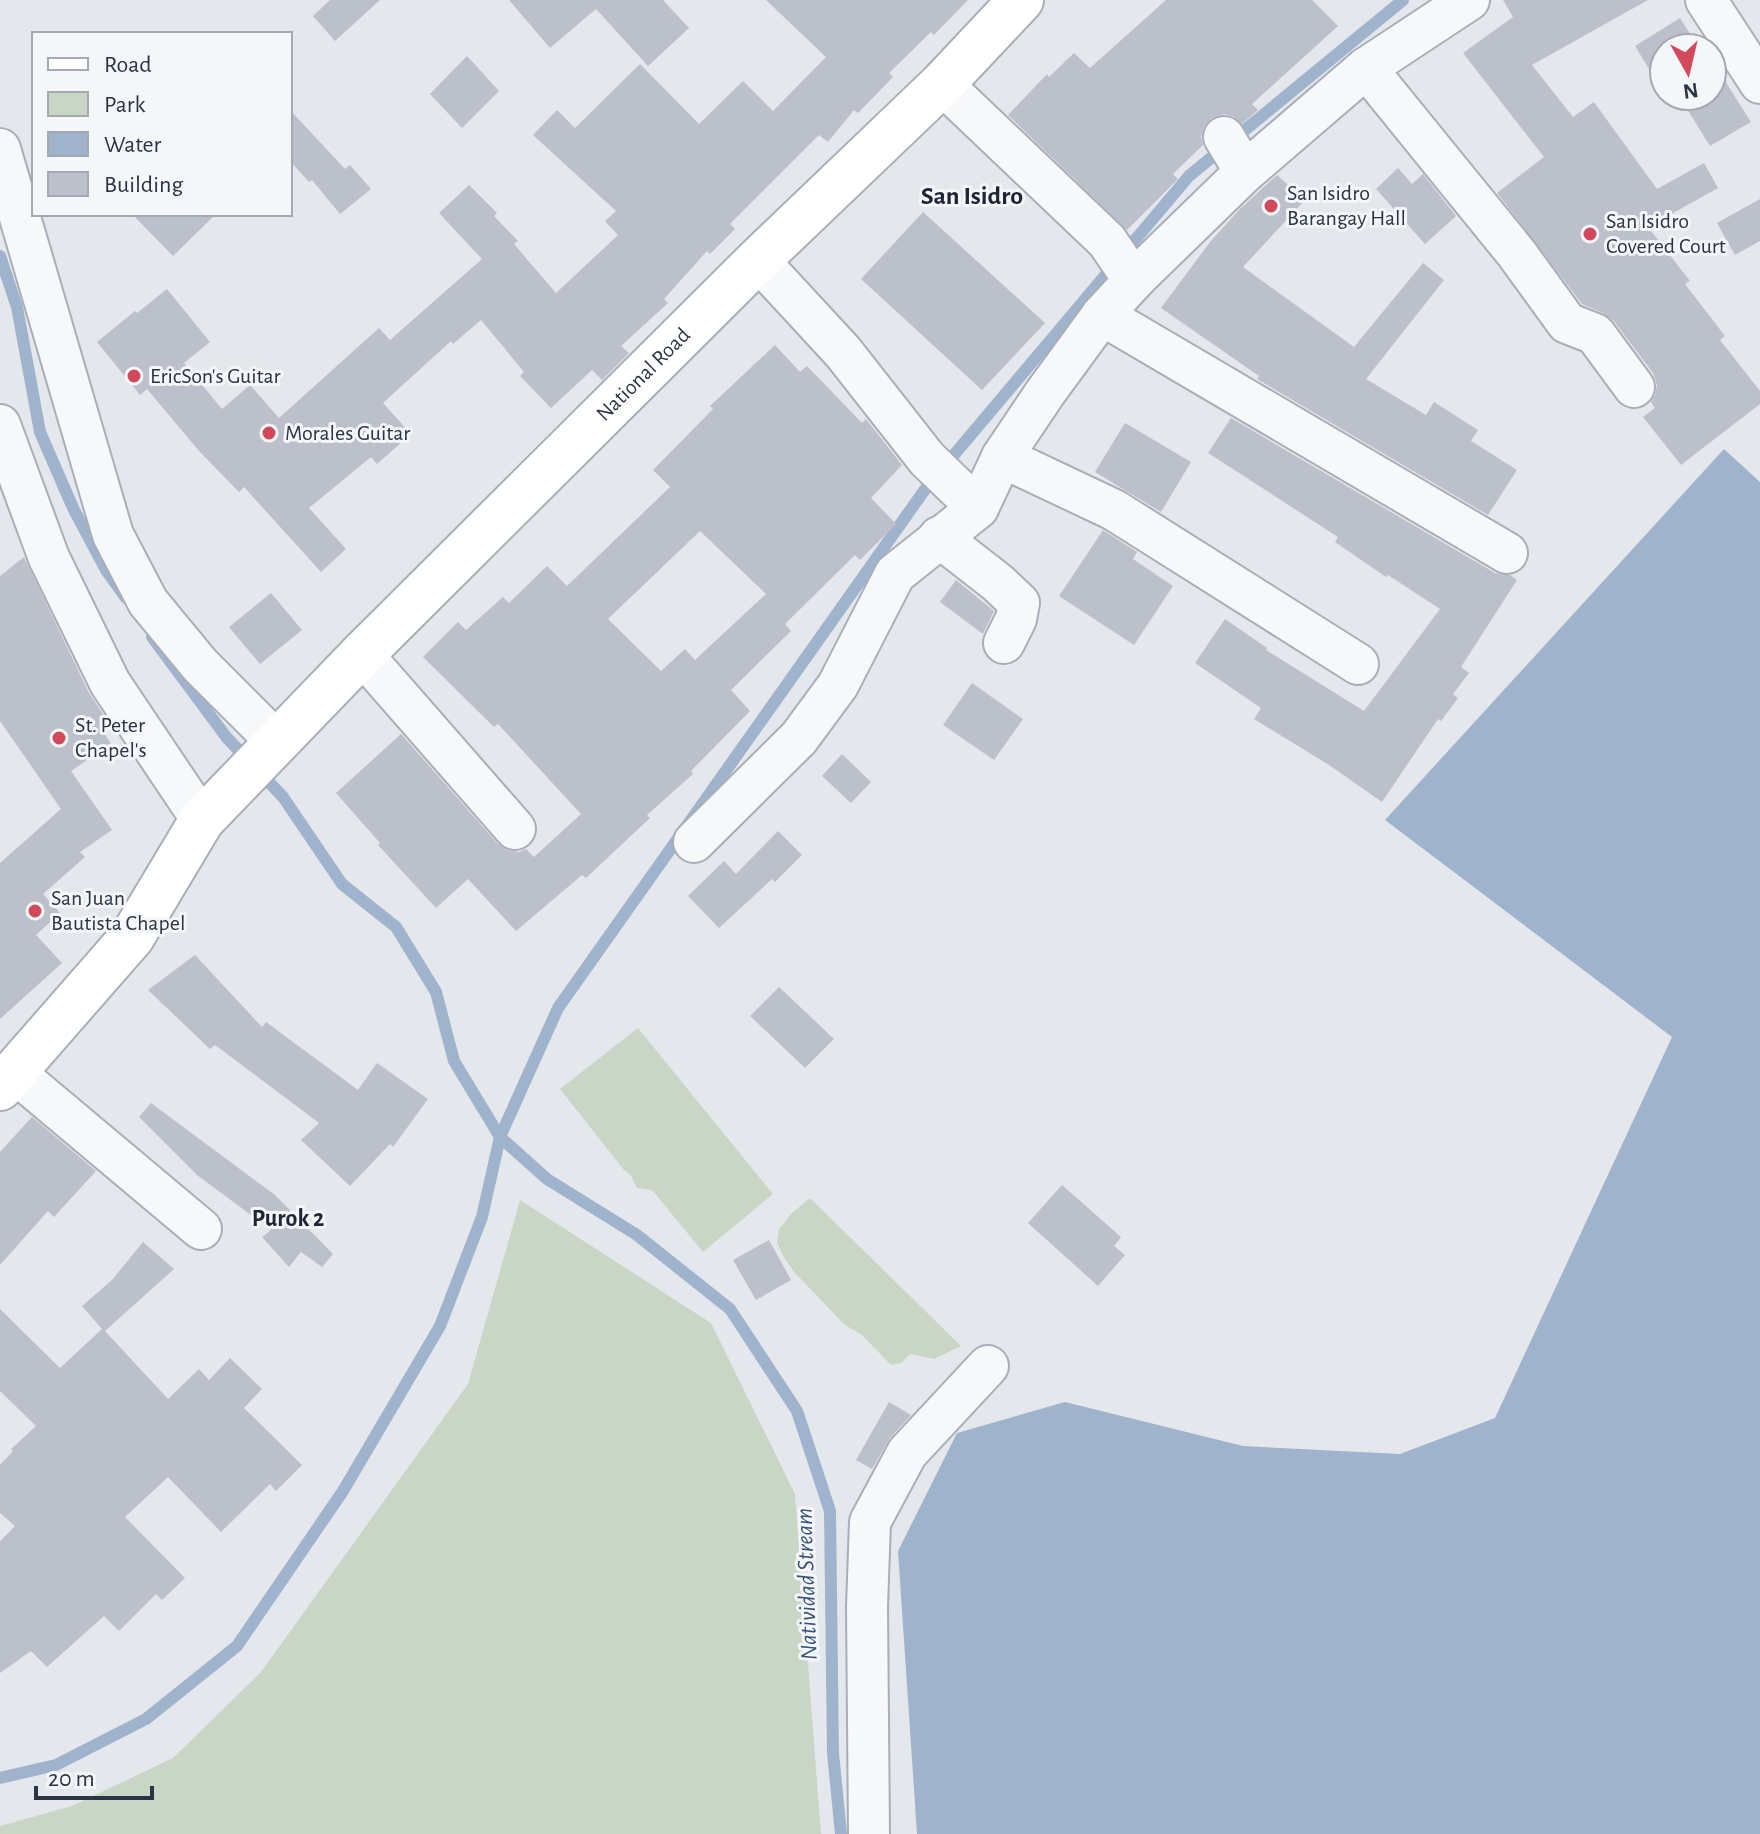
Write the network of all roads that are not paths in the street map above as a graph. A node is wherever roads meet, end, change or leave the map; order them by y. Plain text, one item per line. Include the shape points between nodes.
1 (1021, 0) edge
2 (1469, 0) edge
3 (1706, 0) edge
4 (1366, 68) junction
5 (1760, 83) edge
6 (942, 84) junction
7 (0, 149) edge
8 (758, 260) junction
9 (1123, 261) junction
10 (1102, 315) junction
11 (1634, 387) dead end
12 (0, 425) edge
13 (1002, 457) junction
14 (952, 484) junction
15 (939, 537) junction
16 (1507, 553) dead end
17 (1004, 643) dead end
18 (362, 654) junction
19 (1358, 664) dead end
20 (264, 755) junction
21 (202, 820) junction
22 (515, 829) dead end
23 (694, 842) dead end
24 (7, 1080) edge
25 (201, 1229) dead end
26 (988, 1366) dead end
27 (869, 1834) edge

1 - 6 main road, National Road
2 - 4 street
3 - 5 street
4 - 9 street via 1235,155
4 - 11 street via 1567,323 1595,334
6 - 8 main road, National Road
6 - 9 street
7 - 20 street via 113,535 148,602
8 - 14 street via 843,352
8 - 18 main road, National Road
9 - 10 street
10 - 13 street
10 - 16 street
12 - 21 street via 49,558 110,683
13 - 14 street
13 - 19 street via 1114,510
14 - 15 street
15 - 17 street via 1019,603
15 - 23 street via 895,574 838,685 799,738
18 - 20 main road, National Road
18 - 22 street
20 - 21 main road, National Road
21 - 24 main road, National Road via 132,937
24 - 25 street
26 - 27 street via 907,1453 870,1522

